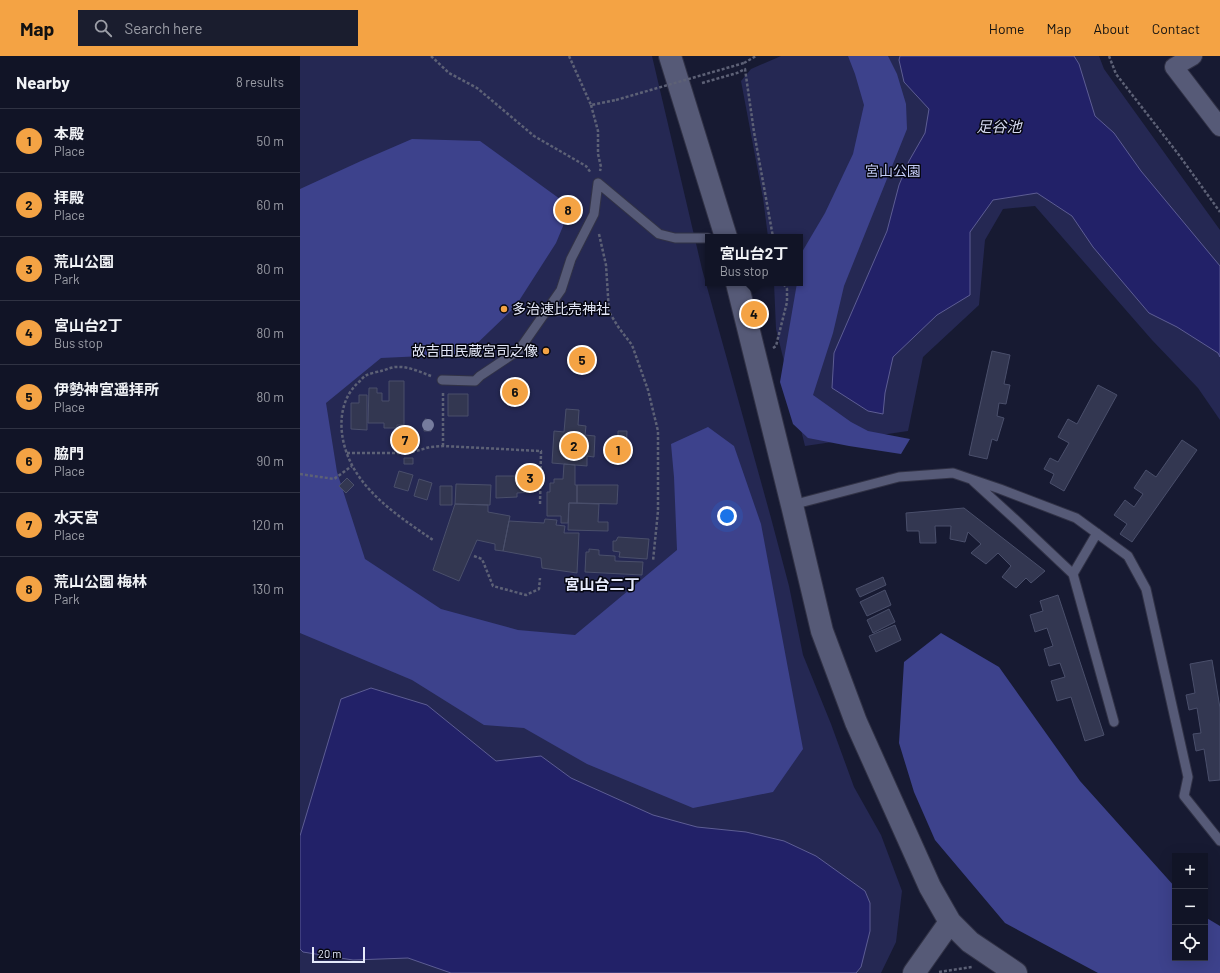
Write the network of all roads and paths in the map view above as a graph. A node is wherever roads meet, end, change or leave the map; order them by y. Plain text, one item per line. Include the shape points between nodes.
1 (431, 56) edge
2 (569, 56) edge
3 (670, 56) edge
4 (756, 56) edge
5 (1109, 56) edge
6 (1193, 56) edge
7 (702, 83) dead end
8 (591, 105) junction
9 (1220, 128) edge
10 (598, 183) junction
11 (1220, 212) edge
12 (594, 214) junction
13 (716, 234) edge
14 (772, 234) edge
15 (705, 237) edge
16 (738, 286) edge
17 (786, 286) edge
18 (771, 349) dead end
19 (442, 380) junction
20 (443, 446) junction
21 (347, 453) junction
22 (352, 466) junction
23 (300, 474) edge
24 (970, 479) junction
25 (540, 505) dead end
26 (792, 505) junction
27 (1097, 533) junction
28 (433, 540) dead end
29 (474, 556) dead end
30 (652, 561) dead end
31 (1073, 574) junction
32 (540, 578) dead end
33 (1114, 722) dead end
34 (1220, 841) edge
35 (950, 922) junction
36 (978, 966) dead end
37 (935, 972) edge
38 (914, 973) edge
39 (1016, 973) edge

1 - 10 path via 450,73 477,88 534,136 586,166
2 - 8 path
3 - 13 street
4 - 8 path, bridge via 744,63
5 - 11 path via 1116,74
6 - 9 street via 1174,67
7 - 14 path via 745,69
8 - 10 path via 598,131 601,167
10 - 12 lane
10 - 15 lane via 659,234 675,238
12 - 19 lane via 571,259 560,290 519,350 475,380
12 - 30 path via 606,265 609,312 632,345 648,390 658,431 658,511
16 - 26 street
17 - 18 path via 787,302 776,346
19 - 20 path
19 - 21 path via 410,368 396,367 366,375 354,386 343,406 342,437
20 - 21 path via 409,453
20 - 25 path via 541,451
21 - 22 path
22 - 23 path via 334,479
22 - 28 path via 375,495
24 - 26 lane via 953,473 899,477
24 - 27 lane via 1076,518
24 - 31 lane
26 - 35 street via 822,631 853,715 930,887
27 - 31 lane
27 - 34 lane via 1128,556 1146,589 1188,777 1184,796
29 - 32 path via 482,559 493,586 526,595 539,589
31 - 33 lane
35 - 38 street
35 - 39 street via 970,942
36 - 37 path

